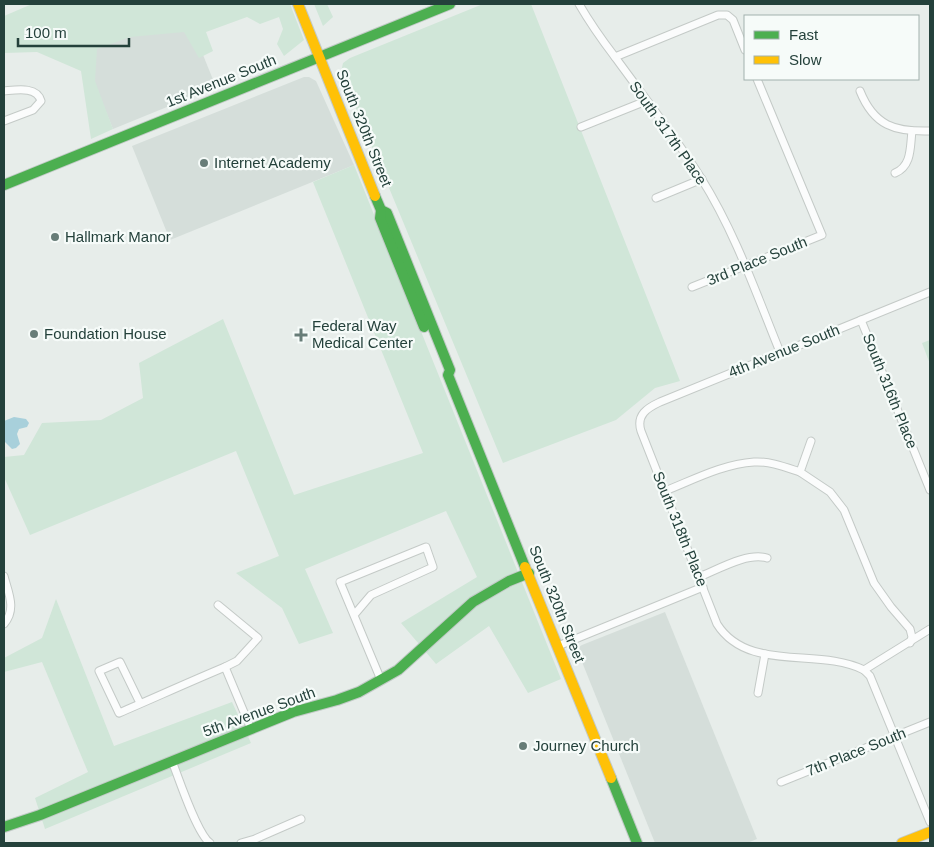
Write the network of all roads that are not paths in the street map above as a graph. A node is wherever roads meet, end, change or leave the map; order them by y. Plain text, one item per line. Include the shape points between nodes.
1 (298, 4) edge
2 (450, 4) edge
3 (579, 4) edge
4 (744, 48) edge
5 (318, 57) junction
6 (615, 57) junction
7 (757, 80) edge
8 (4, 91) edge
9 (860, 91) dead end
10 (646, 101) junction
11 (4, 120) edge
12 (581, 127) dead end
13 (930, 130) edge
14 (912, 131) junction
15 (895, 173) dead end
16 (702, 180) junction
17 (4, 185) edge
18 (656, 198) dead end
19 (744, 266) junction
20 (692, 287) dead end
21 (930, 292) edge
22 (861, 320) junction
23 (780, 352) junction
24 (641, 415) joint
25 (811, 441) dead end
26 (800, 472) junction
27 (930, 490) edge
28 (665, 491) junction
29 (766, 558) dead end
30 (529, 573) junction
31 (4, 576) edge
32 (699, 577) junction
33 (703, 587) junction
34 (218, 604) dead end
35 (354, 616) junction
36 (5, 623) edge
37 (930, 629) edge
38 (910, 643) junction
39 (558, 646) junction
40 (765, 654) junction
41 (225, 667) junction
42 (864, 670) junction
43 (381, 680) junction
44 (758, 693) dead end
45 (140, 704) junction
46 (930, 722) edge
47 (251, 729) junction
48 (895, 736) junction
49 (172, 761) junction
50 (781, 782) dead end
51 (301, 819) dead end
52 (930, 822) edge
53 (4, 827) edge
54 (930, 832) edge
55 (210, 843) edge
56 (241, 843) edge
57 (638, 843) edge
58 (902, 843) edge

1 - 5 main road, South 320th Street
2 - 5 main road, 1st Avenue South
3 - 6 street, South 317th Place
4 - 6 street via 732,20 727,15 718,15
5 - 17 main road, 1st Avenue South
5 - 30 main road, South 320th Street via 382,210 380,218 390,245 442,370 448,375
6 - 10 street, South 317th Place
7 - 19 street, 3rd Place South via 822,235
8 - 11 street via 34,92 41,101 33,110
9 - 14 street via 870,112 882,122 896,129
10 - 12 street
10 - 16 street, South 317th Place
13 - 14 street
14 - 15 street via 908,163
16 - 18 street
16 - 19 street, South 317th Place via 726,221
19 - 20 street, 3rd Place South
19 - 23 street, South 317th Place
21 - 22 street, 4th Avenue South
22 - 23 street, 4th Avenue South
22 - 27 street, South 316th Place
23 - 24 street, 4th Avenue South via 660,402
24 - 28 street, South 318th Place via 641,431
25 - 26 street
26 - 28 street via 771,463 739,464
26 - 38 street via 820,483 844,510 874,583 910,630
28 - 32 street, South 318th Place
29 - 32 street via 748,558
30 - 39 main road, South 320th Street
30 - 43 main road, 5th Avenue South via 473,602 398,670
31 - 36 street via 11,606
32 - 33 street, South 318th Place
33 - 39 street
33 - 40 street, South 318th Place via 717,624 729,639 751,651
34 - 41 street via 258,638 237,661
35 - 35 street via 340,582 426,547 434,567 371,595
35 - 43 street
37 - 38 street
38 - 42 street
39 - 57 main road, South 320th Street
40 - 42 street via 843,662
40 - 44 street
41 - 45 street
41 - 47 street
42 - 48 street via 870,676
43 - 47 main road, 5th Avenue South via 359,692
45 - 45 street via 119,713 99,671 120,662
46 - 48 street, 7th Place South
47 - 49 main road, 5th Avenue South
48 - 50 street, 7th Place South
48 - 52 street
49 - 53 main road, 5th Avenue South
49 - 55 street via 199,827
51 - 56 street
54 - 58 main road

